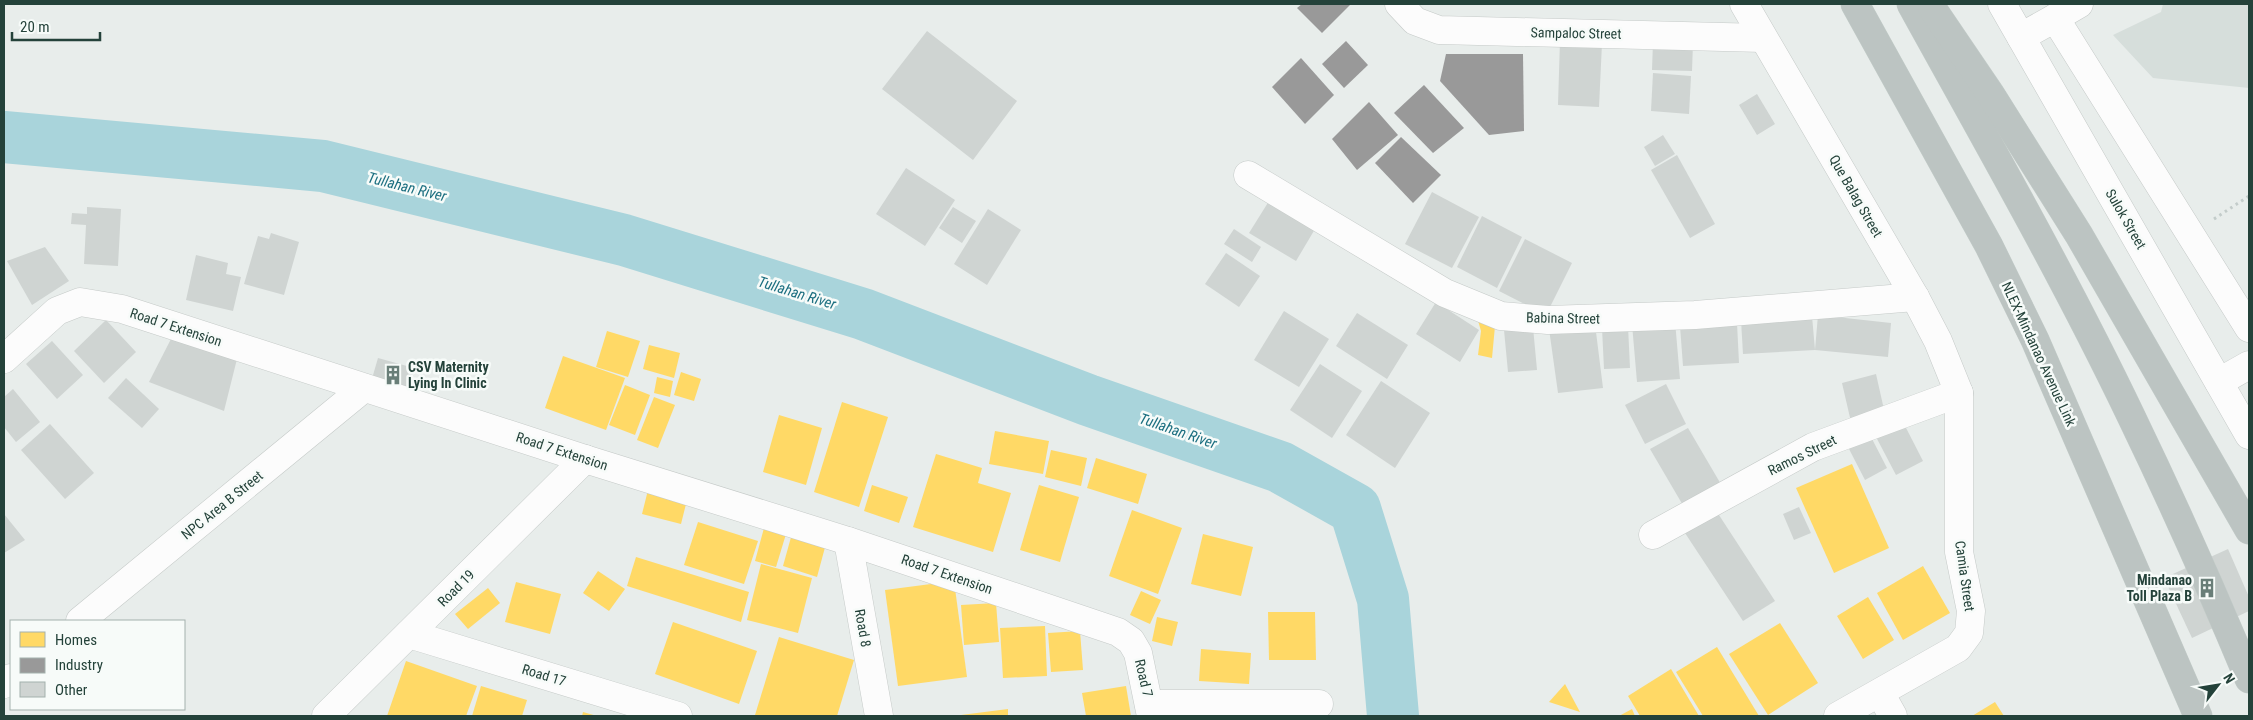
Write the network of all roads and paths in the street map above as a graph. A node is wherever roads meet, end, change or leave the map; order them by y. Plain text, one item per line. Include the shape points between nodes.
1 (1399, 4) edge
2 (1744, 4) edge
3 (1855, 4) edge
4 (1912, 4) edge
5 (1929, 4) edge
6 (2002, 4) edge
7 (2079, 4) edge
8 (2055, 18) junction
9 (2021, 37) junction
10 (1763, 38) junction
11 (1248, 175) dead end
12 (2249, 196) edge
13 (2191, 235) junction
14 (1915, 298) junction
15 (2249, 328) edge
16 (4, 359) edge
17 (2249, 365) edge
18 (2219, 382) junction
19 (364, 388) junction
20 (1959, 393) junction
21 (2249, 435) edge
22 (585, 459) junction
23 (2249, 530) edge
24 (1652, 536) dead end
25 (848, 541) junction
26 (81, 620) edge
27 (409, 634) junction
28 (1130, 641) joint
29 (2249, 679) edge
30 (1319, 704) dead end
31 (1887, 705) edge
32 (1150, 710) edge
33 (663, 714) edge
34 (326, 716) edge
35 (878, 716) edge
36 (1838, 716) edge
37 (2198, 716) edge

1 - 10 street, Sampaloc Street via 1415,21 1439,30
2 - 10 street, Que Balag Street
3 - 37 highway, NLEX-Mindanao Avenue Link via 1989,246 2035,340
4 - 29 highway via 2131,415
5 - 23 highway via 2079,235
6 - 9 street, Sulok Street
7 - 8 street
8 - 9 street
8 - 13 street
9 - 18 street, Sulok Street
10 - 14 street, Que Balag Street
11 - 14 street, Babina Street via 1446,293 1501,316 1548,320 1695,315
12 - 13 path
13 - 15 street
14 - 20 street, Que Balag Street via 1938,341
16 - 19 street, Road 7 Extension via 57,311 80,302 122,309
17 - 18 street
18 - 21 street, Sulok Street
19 - 22 street, Road 7 Extension
19 - 26 street, NPC Area B Street
20 - 24 street, Ramos Street via 1813,447
20 - 31 street, Camia Street via 1959,552 1971,611 1969,633 1958,648
22 - 25 street, Road 7 Extension
22 - 27 street, Road 19
25 - 28 street, Road 7 Extension via 1118,632
25 - 35 street, Road 8
27 - 33 street, Road 17
27 - 34 street, Road 19
28 - 32 street, Road 7 via 1138,653
30 - 32 street
31 - 36 street, Camia Street

